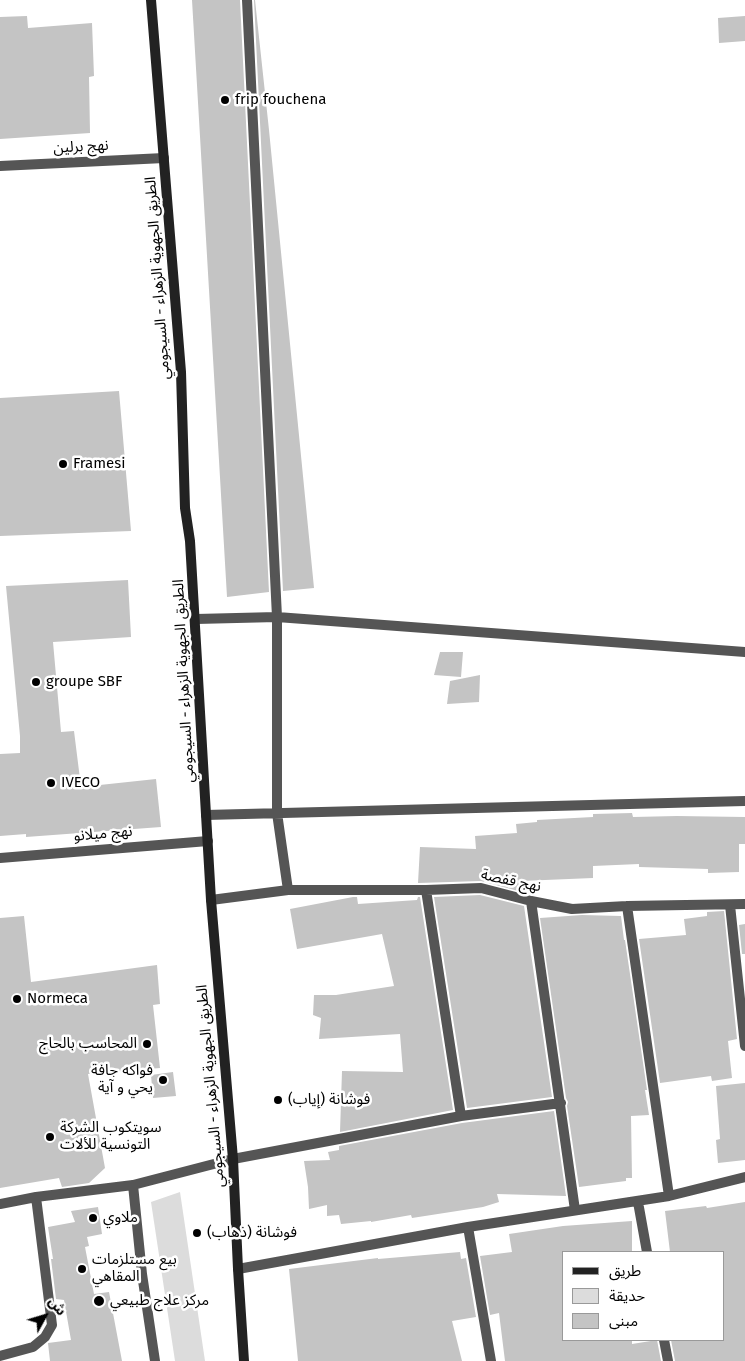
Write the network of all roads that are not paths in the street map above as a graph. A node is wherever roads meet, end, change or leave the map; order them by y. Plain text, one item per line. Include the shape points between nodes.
1 (151, 0) edge
2 (246, 0) edge
3 (164, 158) junction
4 (0, 166) edge
5 (277, 617) junction
6 (196, 619) junction
7 (745, 652) edge
8 (745, 802) edge
9 (278, 813) junction
10 (206, 814) junction
11 (208, 841) junction
12 (0, 858) edge
13 (288, 890) junction
14 (426, 890) junction
15 (211, 900) junction
16 (532, 901) junction
17 (745, 904) edge
18 (730, 905) junction
19 (627, 906) junction
20 (745, 1046) edge
21 (561, 1103) junction
22 (461, 1116) junction
23 (233, 1158) junction
24 (745, 1177) edge
25 (133, 1185) junction
26 (669, 1196) junction
27 (36, 1197) junction
28 (638, 1202) junction
29 (0, 1204) edge
30 (575, 1210) junction
31 (468, 1227) junction
32 (647, 1251) edge
33 (238, 1269) junction
34 (664, 1341) edge
35 (0, 1356) edge
36 (155, 1361) edge
37 (244, 1361) edge
38 (491, 1361) edge
39 (668, 1361) edge

1 - 3 main road, الطريق الجهوية الزهراء - السيجومي
2 - 5 street
3 - 4 street, نهج برلين
3 - 6 main road, الطريق الجهوية الزهراء - السيجومي via 181,372 185,508
5 - 6 street
5 - 7 street
5 - 9 street
6 - 10 main road, الطريق الجهوية الزهراء - السيجومي
8 - 9 street
9 - 10 street
9 - 13 street
10 - 11 main road, الطريق الجهوية الزهراء - السيجومي
11 - 12 street, نهج ميلانو
11 - 15 main road, الطريق الجهوية الزهراء - السيجومي
13 - 14 street, نهج قفصة
13 - 15 street, نهج قفصة
14 - 16 street, نهج قفصة via 481,888
14 - 22 street
15 - 23 main road, الطريق الجهوية الزهراء - السيجومي
16 - 19 street, نهج قفصة via 572,909
16 - 21 street
17 - 18 street, نهج قفصة
18 - 19 street, نهج قفصة
18 - 20 street
19 - 26 street
21 - 22 street
21 - 30 street
22 - 23 street
23 - 25 street
23 - 33 main road, الطريق الجهوية الزهراء - السيجومي
24 - 26 street
25 - 27 street
25 - 36 street
26 - 28 street
27 - 29 street
27 - 35 street via 52,1325 46,1337 32,1347
28 - 30 street
28 - 32 street
30 - 31 street
31 - 33 street
31 - 38 street
33 - 37 main road, الطريق الجهوية الزهراء - السيجومي
34 - 39 street

